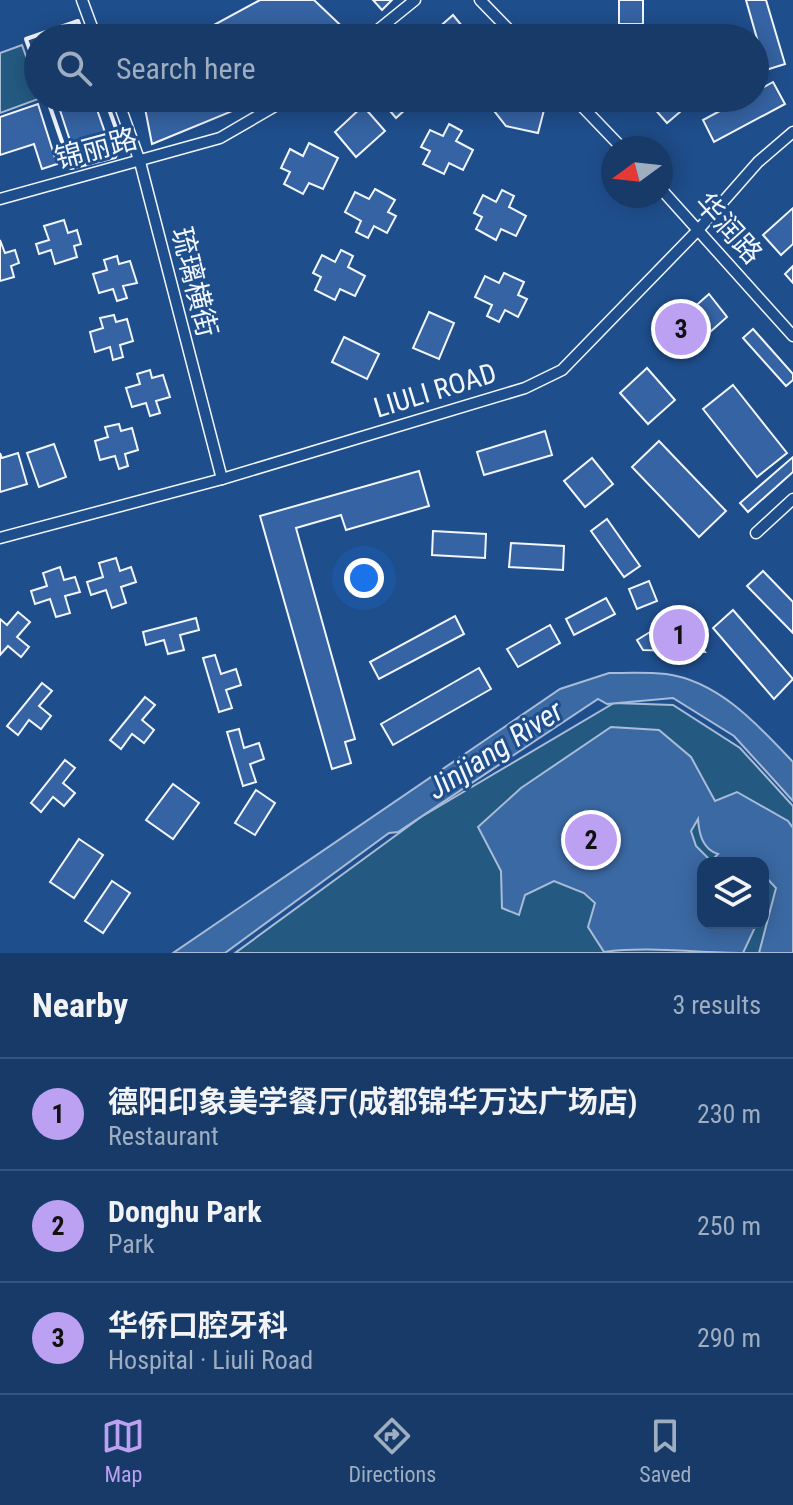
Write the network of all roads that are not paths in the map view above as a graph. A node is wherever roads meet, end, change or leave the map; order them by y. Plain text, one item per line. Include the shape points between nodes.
1 (82, 0) edge
2 (415, 0) edge
3 (480, 0) edge
4 (91, 24) edge
5 (385, 24) edge
6 (503, 24) edge
7 (122, 112) edge
8 (265, 112) edge
9 (587, 112) edge
10 (793, 132) edge
11 (610, 136) edge
12 (140, 162) junction
13 (0, 199) edge
14 (673, 202) edge
15 (699, 229) junction
16 (793, 336) edge
17 (222, 479) junction
18 (793, 499) edge
19 (756, 533) dead end
20 (0, 538) edge

1 - 4 street
2 - 5 street
3 - 6 street
7 - 12 street, 琉璃横街
8 - 12 street, 锦丽路 via 220,138
9 - 11 street
10 - 15 street, LIULI ROAD via 758,162
12 - 13 street, 锦丽路
12 - 17 street, 琉璃横街
14 - 15 street, 华润路
15 - 16 street, 华润路
15 - 17 street, LIULI ROAD via 562,370 525,388
17 - 20 street, LIULI ROAD
18 - 19 street

